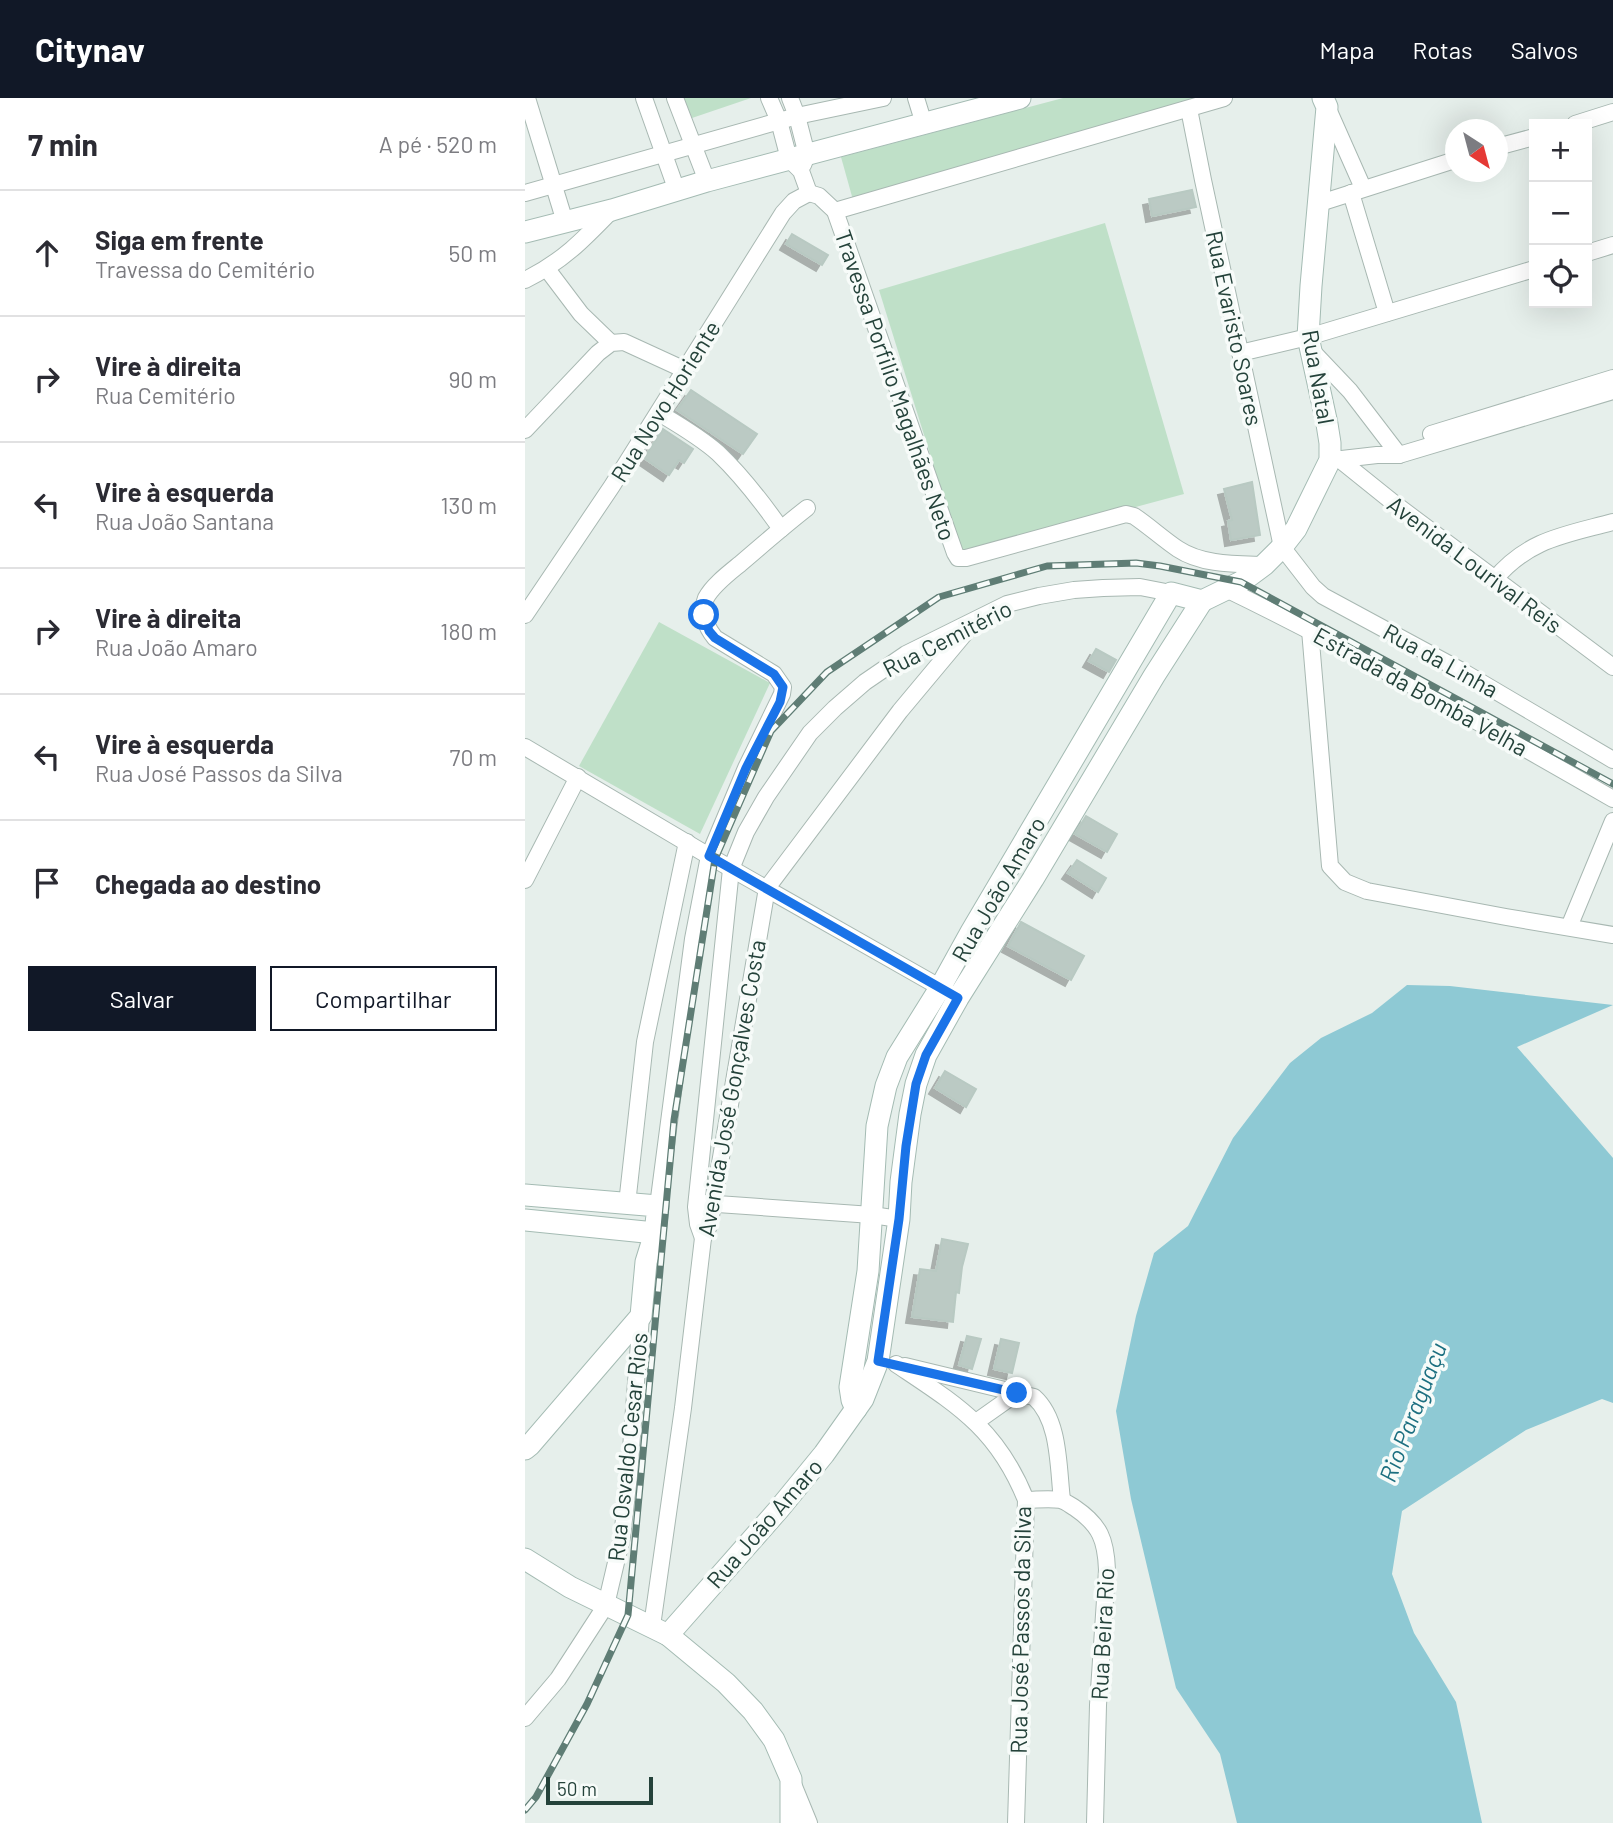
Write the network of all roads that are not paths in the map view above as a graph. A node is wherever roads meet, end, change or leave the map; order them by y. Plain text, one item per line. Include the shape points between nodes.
1 (527, 98) edge
2 (644, 98) edge
3 (675, 98) edge
4 (769, 98) edge
5 (790, 98) edge
6 (883, 98) edge
7 (916, 98) edge
8 (1020, 98) edge
9 (1224, 98) edge
10 (1325, 102) edge
11 (1189, 109) junction
12 (1613, 112) edge
13 (797, 116) junction
14 (1591, 119) edge
15 (779, 121) junction
16 (923, 124) junction
17 (1529, 138) edge
18 (1508, 144) edge
19 (694, 145) junction
20 (665, 154) junction
21 (799, 161) junction
22 (1445, 163) edge
23 (707, 181) junction
24 (554, 185) junction
25 (677, 191) junction
26 (1357, 191) junction
27 (525, 193) edge
28 (809, 193) junction
29 (1317, 204) junction
30 (612, 210) junction
31 (835, 211) junction
32 (565, 222) junction
33 (525, 232) edge
34 (1613, 245) edge
35 (1592, 251) edge
36 (547, 270) junction
37 (1529, 270) edge
38 (525, 280) edge
39 (1387, 313) junction
40 (611, 343) junction
41 (1310, 344) junction
42 (1240, 353) junction
43 (685, 370) junction
44 (1613, 378) edge
45 (1613, 391) edge
46 (1582, 394) junction
47 (659, 413) junction
48 (525, 430) edge
49 (1396, 451) junction
50 (1334, 460) junction
51 (807, 508) dead end
52 (1613, 522) edge
53 (781, 529) junction
54 (1282, 547) junction
55 (1264, 565) junction
56 (1494, 580) junction
57 (1226, 589) junction
58 (1171, 593) junction
59 (1202, 601) junction
60 (525, 615) edge
61 (976, 620) junction
62 (1310, 630) junction
63 (1613, 667) edge
64 (525, 747) edge
65 (1613, 760) edge
66 (578, 777) junction
67 (1613, 799) edge
68 (1613, 821) edge
69 (687, 842) junction
70 (709, 856) junction
71 (731, 869) junction
72 (525, 880) edge
73 (767, 888) junction
74 (1569, 927) junction
75 (1613, 935) edge
76 (949, 993) junction
77 (525, 1195) edge
78 (705, 1203) junction
79 (627, 1204) junction
80 (658, 1206) junction
81 (872, 1215) junction
82 (899, 1219) junction
83 (525, 1220) edge
84 (633, 1231) junction
85 (655, 1233) junction
86 (703, 1238) joint
87 (646, 1262) junction
88 (641, 1316) junction
89 (854, 1360) junction
90 (887, 1363) junction
91 (1017, 1393) junction
92 (856, 1409) junction
93 (976, 1422) junction
94 (527, 1453) edge
95 (1026, 1500) junction
96 (1062, 1500) junction
97 (525, 1559) edge
98 (606, 1605) junction
99 (660, 1630) junction
100 (525, 1718) edge
101 (790, 1779) junction
102 (791, 1823) edge
103 (809, 1823) edge
104 (1016, 1823) edge
105 (1095, 1823) edge

1 - 24 street
2 - 20 street
3 - 19 street
4 - 15 street
5 - 13 street
6 - 13 street
7 - 16 street
8 - 16 street
9 - 11 street
10 - 26 street
10 - 29 street, Rua Natal
11 - 31 street
11 - 42 street, Rua Evaristo Soares
12 - 14 street
13 - 15 street
13 - 21 street
15 - 19 street
15 - 21 street
16 - 21 street
17 - 18 street
19 - 20 street
19 - 23 street
20 - 24 street
20 - 25 street
21 - 23 street
21 - 28 street
22 - 26 street
23 - 25 street
24 - 27 street
24 - 32 street
25 - 30 street
26 - 29 street
26 - 39 street
28 - 31 street
28 - 43 street, Rua Novo Horiente via 783,213
29 - 41 street, Rua Natal
30 - 32 street
30 - 36 street
31 - 55 street, Travessa Porfilio Magalhães Neto via 958,558 1126,514 1189,555
32 - 33 street
34 - 35 street
36 - 38 street
36 - 40 street
37 - 39 street
39 - 41 street
40 - 43 street via 624,341
40 - 48 street
41 - 42 street
41 - 49 street
41 - 50 street, Rua Natal
42 - 54 street, Rua Evaristo Soares
43 - 47 street, Rua Novo Horiente
44 - 46 street
45 - 46 street
46 - 49 street
47 - 53 street via 716,452
47 - 60 street, Rua Novo Horiente
49 - 50 street
50 - 54 street
50 - 56 street, Avenida Lourival Reis
51 - 53 street
52 - 56 street via 1531,547
53 - 70 street via 722,580 703,607 715,638 774,674 783,687
54 - 55 street
54 - 65 street, Rua da Linha via 1323,596
55 - 57 street
56 - 63 street, Avenida Lourival Reis
57 - 59 street
57 - 62 street, Estrada da Bomba Velha
58 - 59 street
58 - 61 street, Rua Cemitério via 1140,587 1074,590 1007,604
58 - 76 street, Rua João Amaro via 971,932
59 - 76 street, Rua João Amaro via 1039,868
61 - 71 street, Rua Cemitério via 906,654 865,682 810,733 746,832
61 - 73 street, Avenida José Gonçalves Costa via 900,711
62 - 67 street, Estrada da Bomba Velha
62 - 74 street via 1330,866 1345,882 1367,891
64 - 66 street
66 - 69 street
66 - 72 street
68 - 74 street
69 - 70 street
69 - 79 street via 645,1042
70 - 71 street
70 - 80 street via 693,939
71 - 73 street
71 - 78 street, Rua Cemitério via 705,1111
73 - 76 street
73 - 78 street, Avenida José Gonçalves Costa
74 - 75 street
76 - 81 street, Rua João Amaro via 897,1057 886,1086 877,1126
76 - 82 street, Rua João Amaro via 916,1084
77 - 79 street
78 - 81 street
78 - 86 street, Rua Cemitério via 696,1217
79 - 80 street
79 - 84 street
80 - 85 street
81 - 82 street
81 - 89 street, Rua João Amaro via 869,1271
82 - 90 street, Rua João Amaro
83 - 84 street
84 - 85 street
84 - 87 street
85 - 87 street
86 - 99 street, Avenida José Gonçalves Costa
87 - 88 street
88 - 94 street
88 - 98 street, Rua Osvaldo Cesar Rios via 622,1537
89 - 90 street
89 - 92 street, Rua João Amaro via 850,1387
90 - 91 street, Rua José Passos da Silva
90 - 92 street, Rua João Amaro
90 - 93 street, Rua José Passos da Silva
91 - 93 street
91 - 96 street, Rua José Passos da Silva via 1034,1397 1047,1412
92 - 99 street, Rua João Amaro via 779,1509
93 - 95 street, Rua José Passos da Silva via 1006,1460
95 - 96 street
95 - 104 street, Rua José Passos da Silva
96 - 105 street, Rua Beira Rio via 1096,1526 1106,1551
97 - 98 street
98 - 99 street
98 - 100 street, Rua Osvaldo Cesar Rios via 558,1679
99 - 101 street via 753,1711 774,1740
101 - 102 street
101 - 103 street

